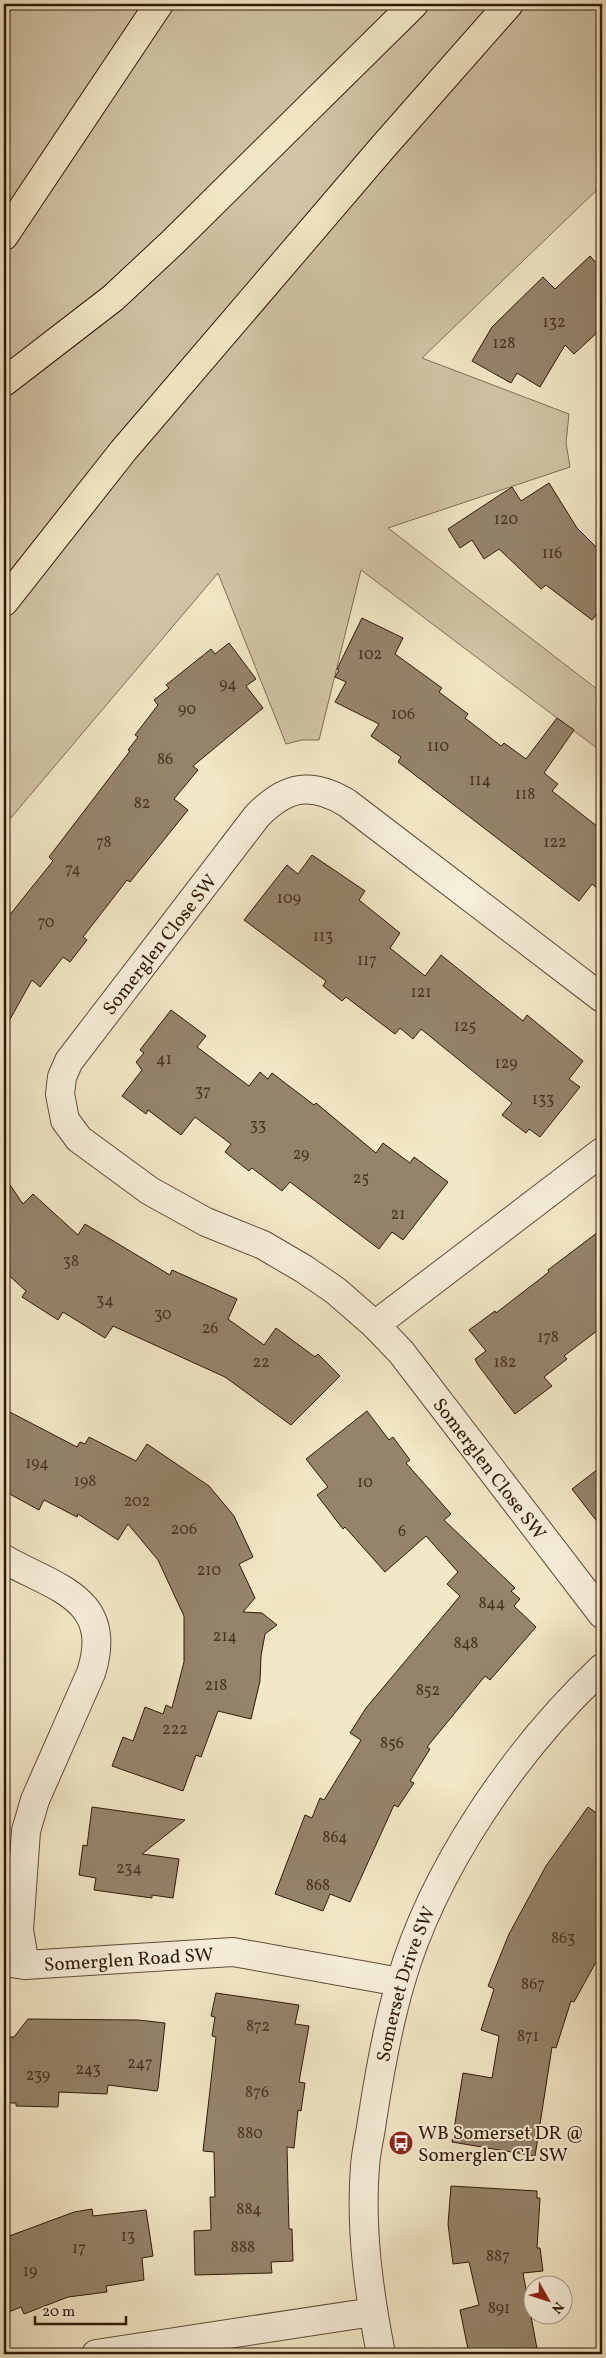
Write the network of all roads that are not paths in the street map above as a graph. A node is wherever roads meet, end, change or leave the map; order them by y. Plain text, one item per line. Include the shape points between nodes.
1 (159, 4) edge
2 (414, 4) edge
3 (509, 4) edge
4 (4, 236) edge
5 (4, 382) edge
6 (4, 602) edge
7 (602, 998) edge
8 (602, 1152) edge
9 (376, 1325) junction
10 (4, 1559) edge
11 (602, 1614) edge
12 (602, 1668) edge
13 (14, 1963) edge
14 (400, 1982) junction
15 (373, 2312) junction
16 (96, 2354) edge
17 (381, 2354) edge

1 - 4 main road
2 - 5 main road via 113,298
3 - 6 main road via 383,146 123,451
7 - 9 street, Somerglen Close SW via 347,803 317,790 302,789 285,793 257,816 69,1061 62,1077 60,1094 65,1120 79,1139 150,1191 304,1269
8 - 9 street
9 - 11 street, Somerglen Close SW via 401,1352
10 - 13 street, Somerglen Road SW via 72,1594 88,1611 97,1638 97,1656 91,1673 35,1800 26,1831
12 - 14 street, Somerset Drive SW via 543,1729 484,1808 428,1908
13 - 14 street, Somerglen Road SW via 233,1952
14 - 15 street, Somerset Drive SW via 381,2057 365,2166 366,2248
15 - 16 street
15 - 17 street, Somerset Drive SW

